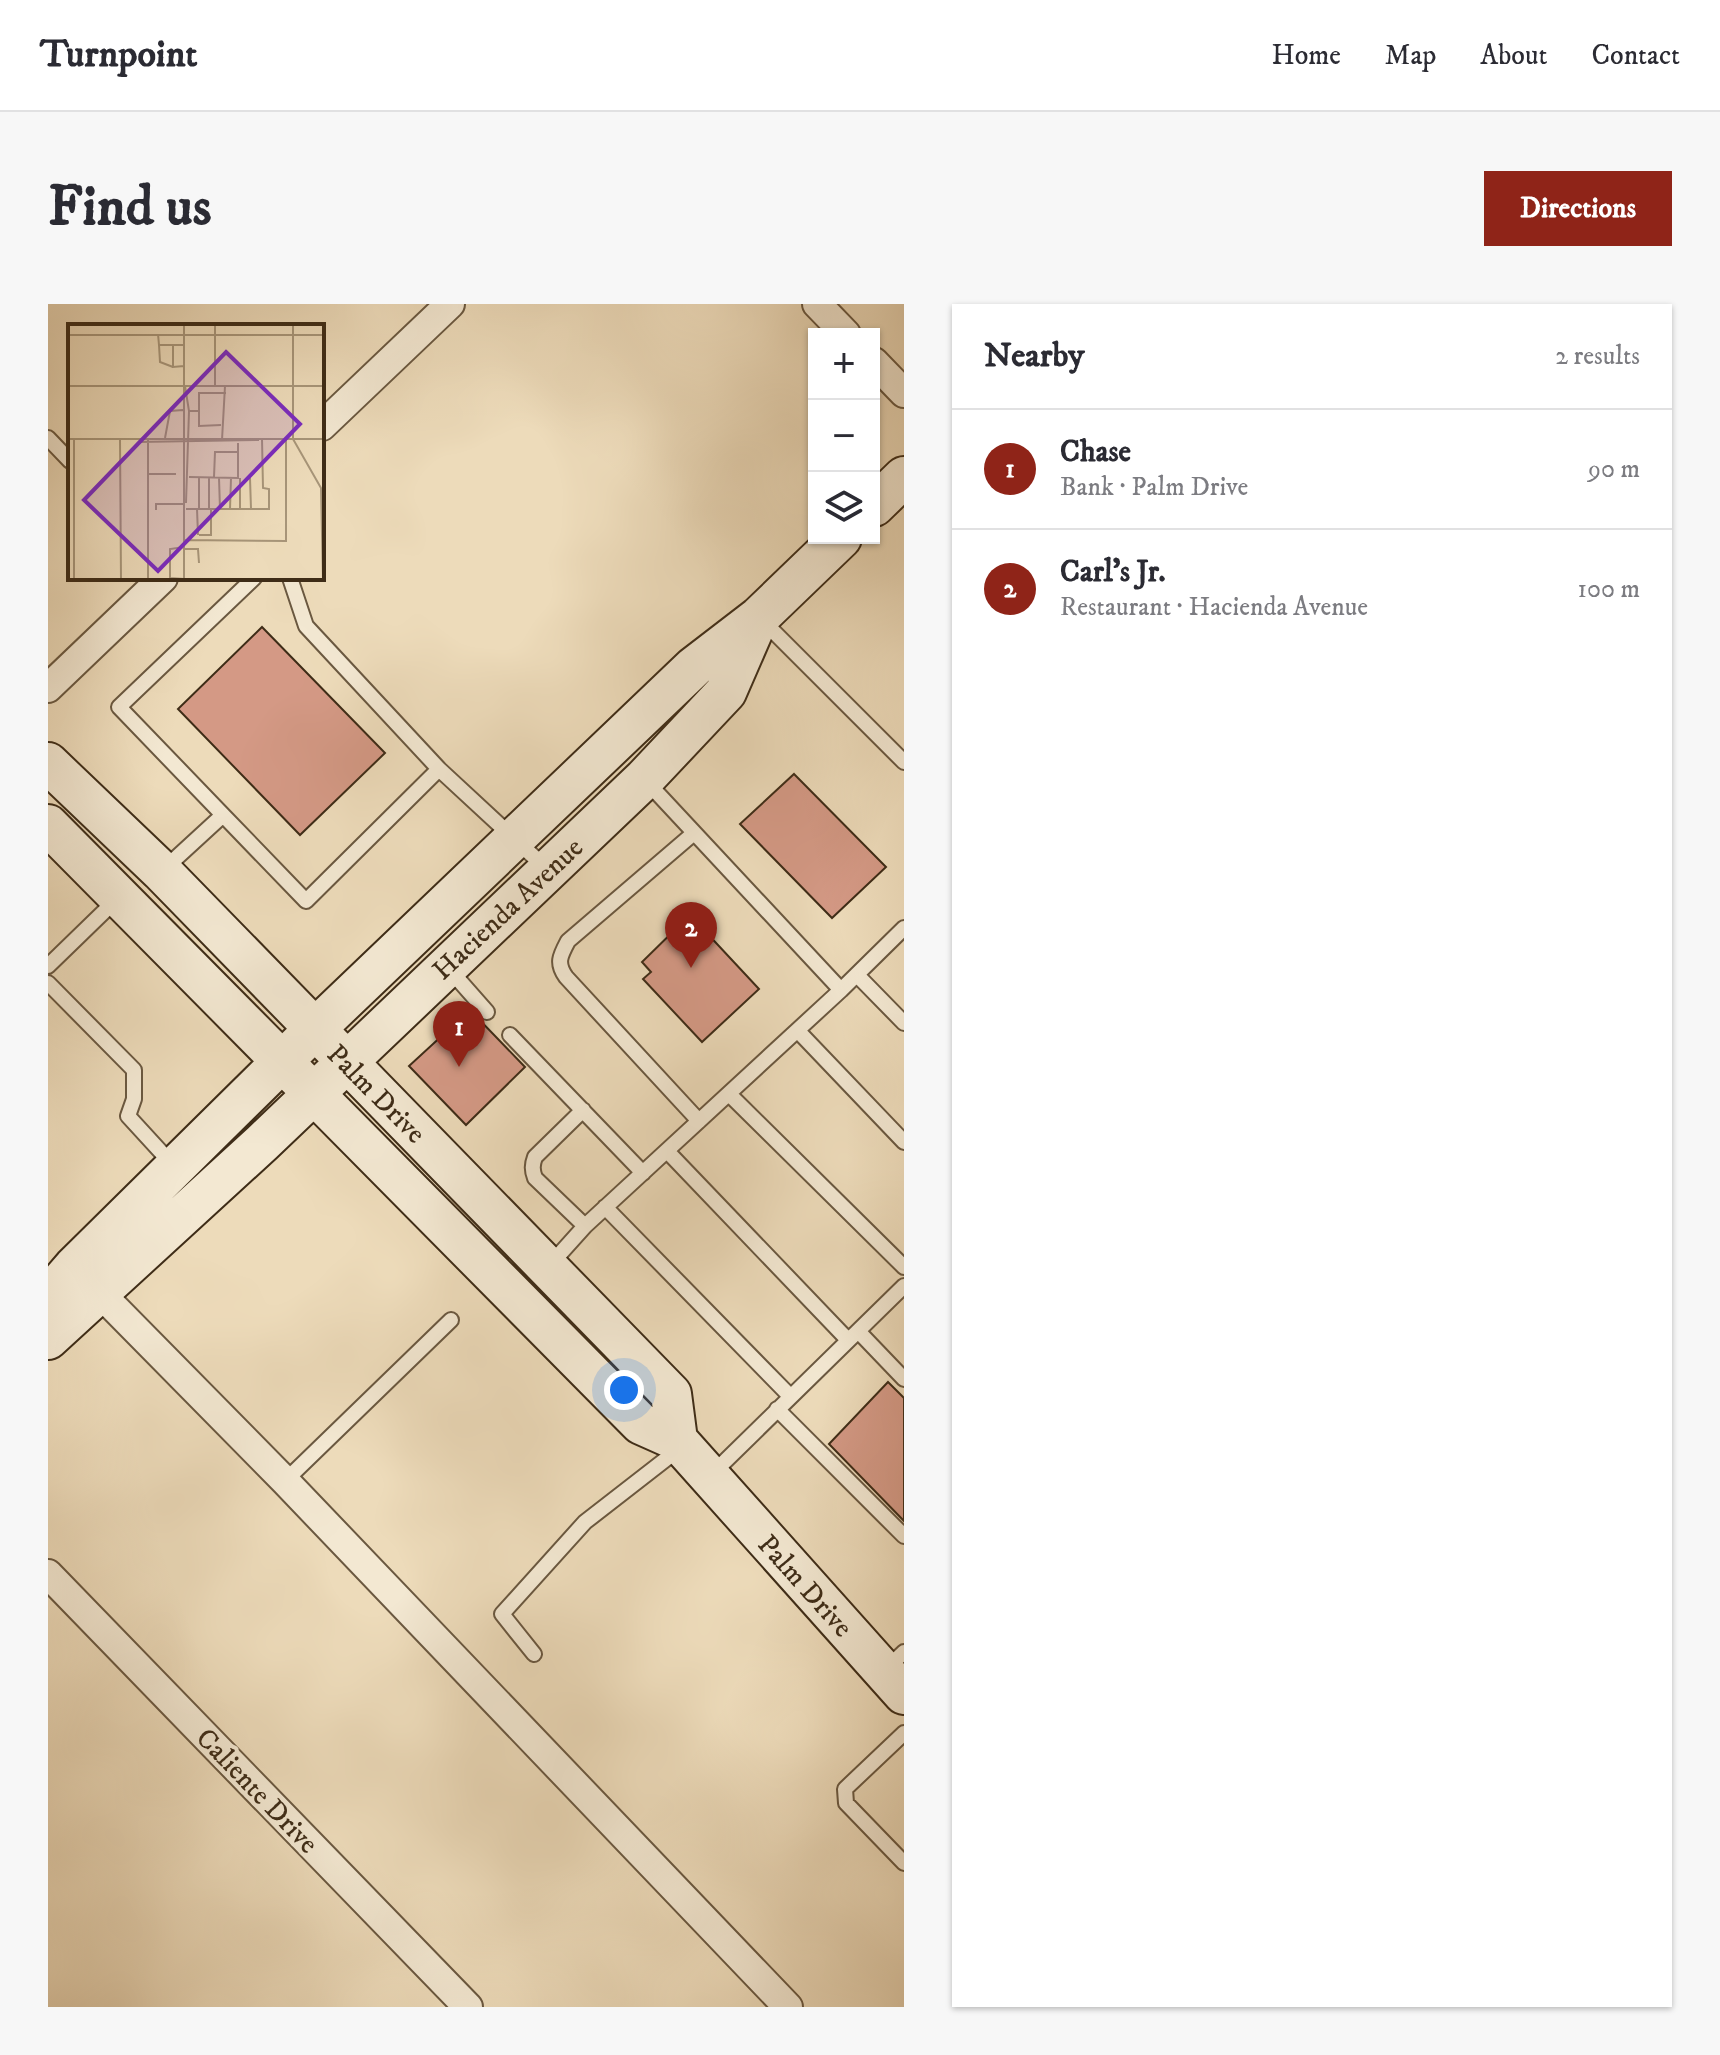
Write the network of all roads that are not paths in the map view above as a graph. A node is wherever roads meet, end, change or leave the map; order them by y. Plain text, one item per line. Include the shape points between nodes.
1 (450, 304) edge
2 (817, 304) edge
3 (840, 328) edge
4 (880, 368) edge
5 (904, 393) edge
6 (324, 424) edge
7 (48, 438) edge
8 (68, 459) edge
9 (904, 477) edge
10 (880, 500) edge
11 (835, 544) edge
12 (161, 580) edge
13 (252, 580) edge
14 (291, 580) edge
15 (759, 617) junction
16 (48, 688) edge
17 (904, 762) edge
18 (48, 763) edge
19 (439, 769) junction
20 (644, 779) junction
21 (223, 815) junction
22 (48, 825) edge
23 (694, 833) junction
24 (516, 840) junction
25 (548, 869) junction
26 (161, 871) junction
27 (120, 897) junction
28 (904, 928) edge
29 (48, 966) edge
30 (446, 966) junction
31 (857, 975) junction
32 (48, 983) edge
33 (841, 990) junction
34 (487, 1012) dead end
35 (904, 1023) edge
36 (315, 1029) junction
37 (798, 1031) junction
38 (510, 1035) dead end
39 (346, 1061) junction
40 (282, 1062) junction
41 (313, 1093) junction
42 (729, 1094) junction
43 (583, 1110) junction
44 (699, 1121) junction
45 (904, 1142) edge
46 (667, 1151) junction
47 (175, 1167) junction
48 (643, 1173) junction
49 (605, 1207) junction
50 (585, 1226) junction
51 (549, 1267) junction
52 (904, 1267) edge
53 (87, 1280) junction
54 (904, 1286) edge
55 (48, 1297) edge
56 (451, 1320) dead end
57 (853, 1336) junction
58 (48, 1339) edge
59 (904, 1379) edge
60 (790, 1396) junction
61 (777, 1409) junction
62 (680, 1443) junction
63 (709, 1477) junction
64 (285, 1481) junction
65 (904, 1536) edge
66 (48, 1574) edge
67 (534, 1654) dead end
68 (897, 1673) edge
69 (904, 1733) edge
70 (904, 1863) edge
71 (468, 2007) edge
72 (788, 2007) edge

1 - 6 street
2 - 3 street
4 - 5 street
7 - 8 lane
9 - 10 street
11 - 15 street, Hacienda Avenue
12 - 16 street
13 - 21 lane via 119,707
14 - 19 lane via 306,626
15 - 17 lane
15 - 20 street, Hacienda Avenue via 726,692
15 - 24 street, Hacienda Avenue via 694,667
18 - 26 street, Palm Drive
19 - 21 lane via 306,901
19 - 24 lane
20 - 23 lane
20 - 25 street, Hacienda Avenue
21 - 26 lane
22 - 27 street, Palm Drive
23 - 33 lane
23 - 44 lane via 568,941 559,968
24 - 25 lane
24 - 36 street, Hacienda Avenue
25 - 30 street, Hacienda Avenue
26 - 36 street, Palm Drive
27 - 29 lane
27 - 40 street, Palm Drive
28 - 31 lane
30 - 34 lane
30 - 39 street, Hacienda Avenue
31 - 33 lane
31 - 35 lane
32 - 47 lane via 134,1070 128,1116
33 - 37 lane
36 - 39 street, Palm Drive
36 - 40 street, Hacienda Avenue
37 - 42 lane
37 - 45 lane
38 - 43 lane
39 - 41 street, Hacienda Avenue
39 - 51 street, Palm Drive
40 - 41 street, Palm Drive
40 - 47 street, Hacienda Avenue
41 - 53 street, Hacienda Avenue via 262,1143
41 - 62 street, Palm Drive via 641,1424
42 - 44 lane
42 - 52 lane
43 - 48 lane
43 - 50 lane via 535,1157 532,1171
44 - 46 lane
46 - 48 lane
46 - 57 lane
47 - 53 street, Hacienda Avenue
48 - 49 lane
49 - 50 lane
49 - 60 lane
50 - 51 lane
51 - 62 street, Palm Drive via 671,1394
53 - 55 street, Hacienda Avenue
53 - 58 street, Hacienda Avenue
53 - 64 street
54 - 57 lane
56 - 64 lane
57 - 59 lane
57 - 60 lane
60 - 61 lane
61 - 63 lane
61 - 65 lane
62 - 63 street, Palm Drive
62 - 67 lane via 585,1522 502,1614
63 - 68 street, Palm Drive
64 - 72 street
66 - 71 street, Caliente Drive
69 - 70 lane via 845,1789 846,1803

